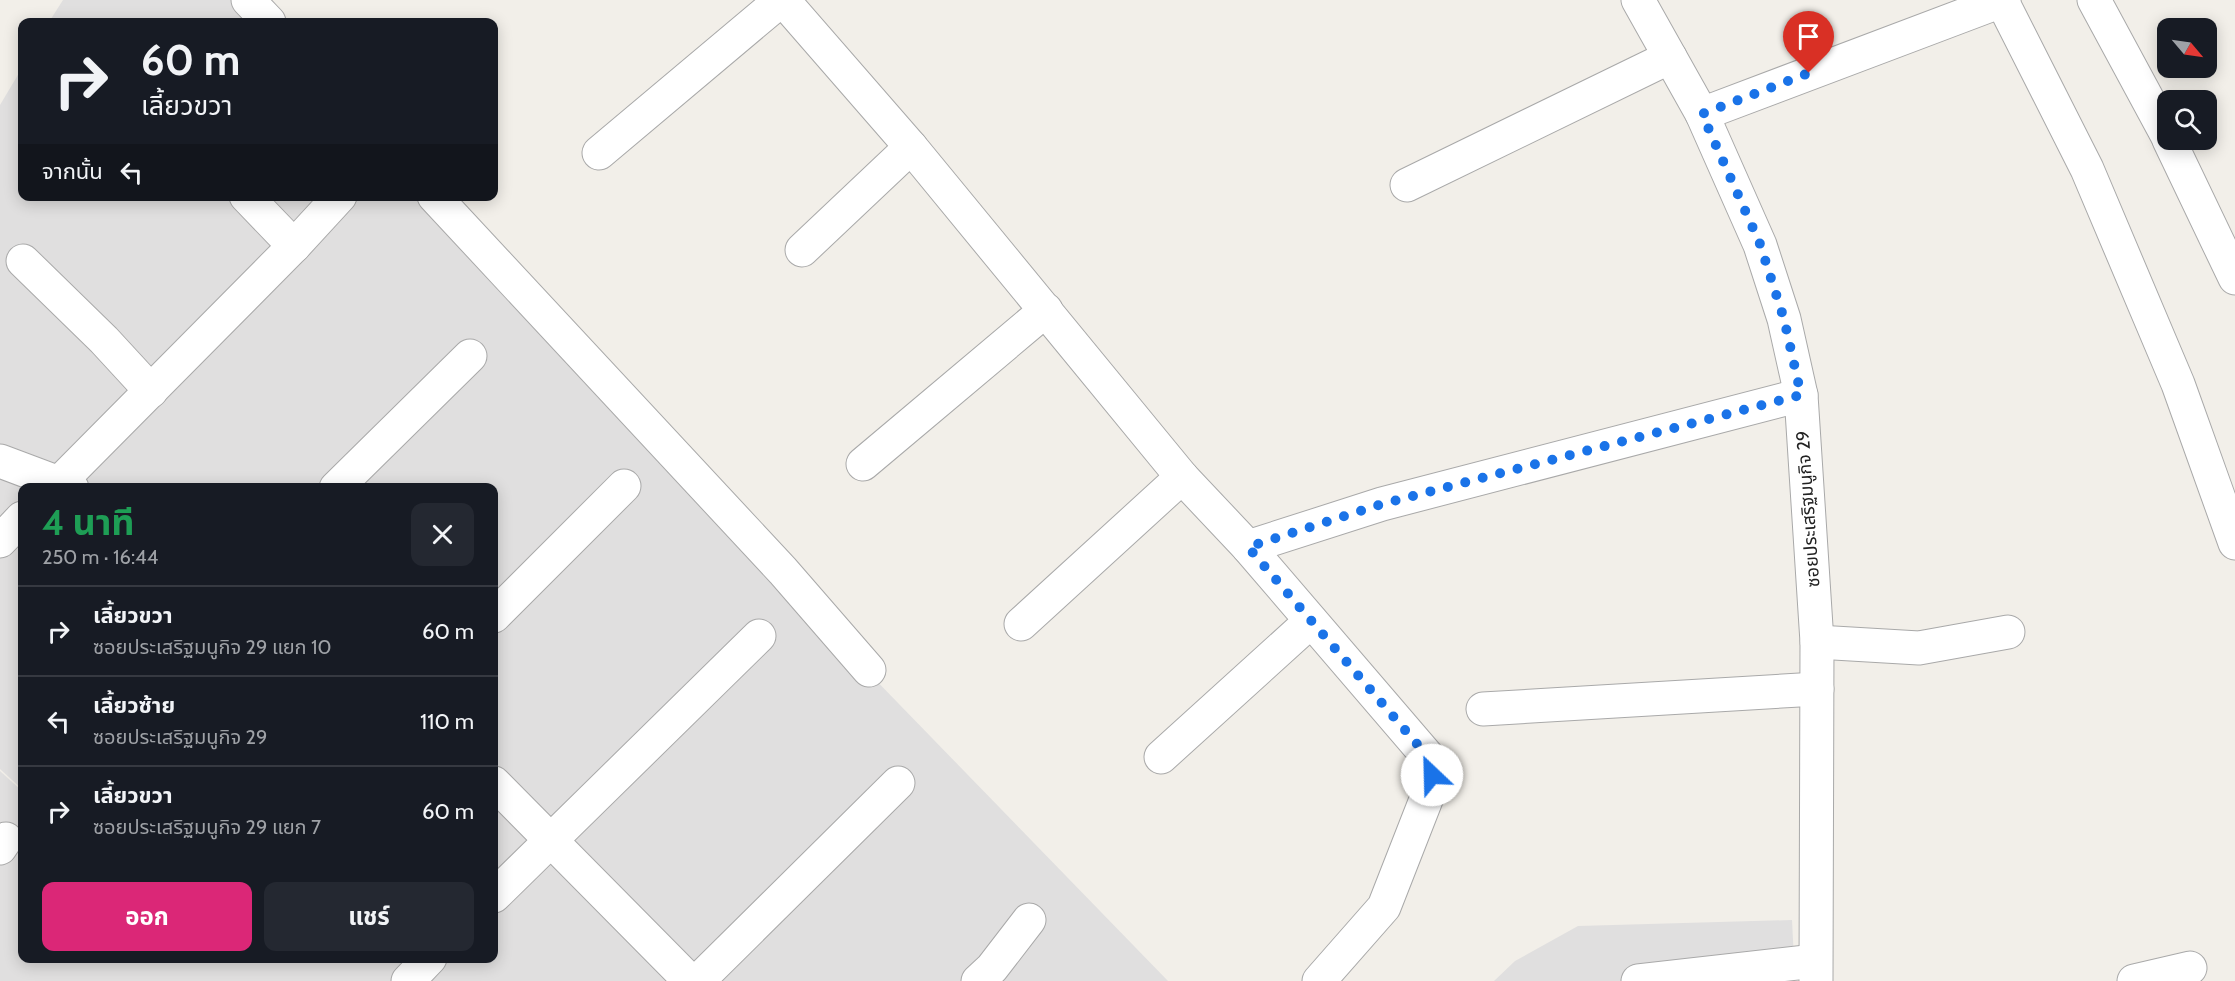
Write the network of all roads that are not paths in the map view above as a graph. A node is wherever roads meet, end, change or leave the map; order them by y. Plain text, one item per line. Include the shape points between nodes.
1 (248, 0) edge
2 (782, 0) edge
3 (1638, 0) edge
4 (2003, 0) edge
5 (2094, 0) edge
6 (265, 18) edge
7 (1670, 57) junction
8 (1702, 114) junction
9 (2157, 117) edge
10 (911, 147) junction
11 (2174, 150) edge
12 (599, 153) dead end
13 (1407, 185) dead end
14 (251, 201) edge
15 (335, 201) edge
16 (439, 201) edge
17 (294, 246) junction
18 (802, 250) dead end
19 (24, 261) dead end
20 (2235, 278) edge
21 (1046, 310) junction
22 (470, 356) dead end
23 (151, 391) junction
24 (1801, 395) junction
25 (0, 461) edge
26 (863, 464) dead end
27 (1182, 477) junction
28 (54, 483) edge
29 (64, 483) edge
30 (341, 483) edge
31 (624, 486) dead end
32 (18, 522) edge
33 (0, 541) edge
34 (2235, 543) edge
35 (1248, 547) junction
36 (498, 612) edge
37 (1311, 621) junction
38 (1021, 624) dead end
39 (2008, 632) dead end
40 (759, 636) dead end
41 (1817, 642) junction
42 (869, 670) dead end
43 (1817, 689) junction
44 (1483, 709) dead end
45 (1161, 757) dead end
46 (898, 783) dead end
47 (498, 787) edge
48 (551, 839) junction
49 (498, 892) edge
50 (1029, 920) dead end
51 (425, 963) edge
52 (2190, 968) dead end
53 (1816, 971) edge
54 (992, 976) edge
55 (408, 981) edge
56 (690, 981) edge
57 (698, 981) edge
58 (1319, 981) edge
59 (1638, 981) edge
60 (2134, 981) edge

1 - 6 street
2 - 10 street
2 - 12 street
3 - 7 street, ซอยประเสริฐมนูกิจ 29
4 - 8 street
4 - 34 street via 2087,169 2178,384
5 - 9 street
7 - 8 street, ซอยประเสริฐมนูกิจ 29
7 - 13 street
8 - 24 street, ซอยประเสริฐมนูกิจ 29 via 1760,244 1784,319
10 - 18 street
10 - 21 street
11 - 20 street
14 - 17 street
15 - 17 street
16 - 42 street via 783,571
17 - 23 street
19 - 23 street
21 - 26 street
21 - 27 street
22 - 30 street
23 - 29 street
24 - 35 street via 1382,504
24 - 41 street, ซอยประเสริฐมนูกิจ 29
25 - 28 street
27 - 35 street
27 - 38 street
31 - 36 street
32 - 33 street
35 - 37 street
37 - 45 street
37 - 58 street via 1429,758 1432,775 1388,902
39 - 41 street via 1919,648
40 - 48 street
41 - 43 street, ซอยประเสริฐมนูกิจ 29
43 - 44 street
43 - 53 street, ซอยประเสริฐมนูกิจ 29
46 - 57 street
47 - 48 street
48 - 49 street
48 - 56 street
50 - 54 street
51 - 55 street
52 - 60 street
53 - 59 street

